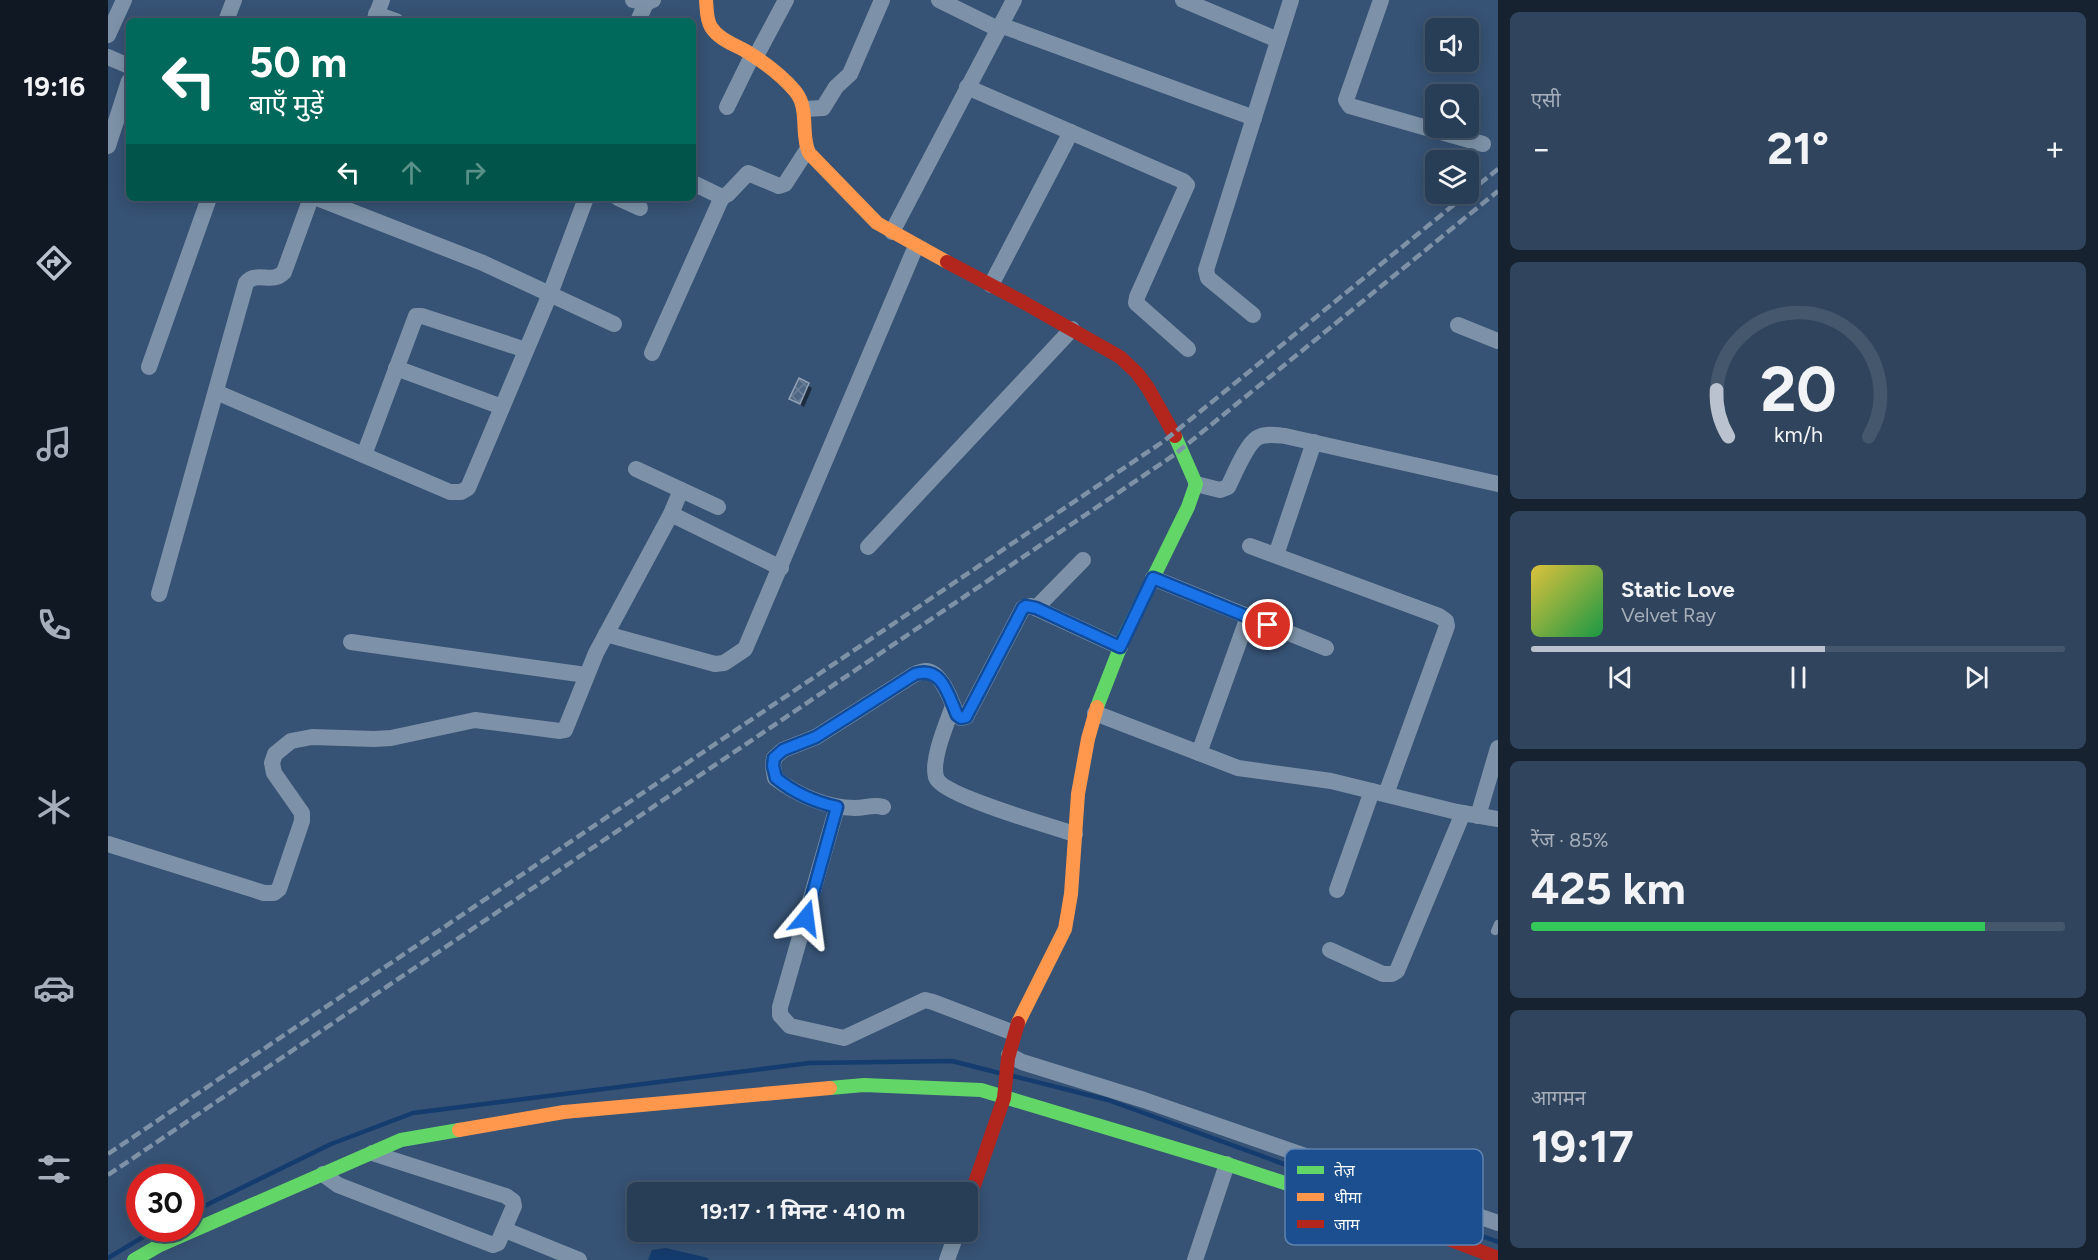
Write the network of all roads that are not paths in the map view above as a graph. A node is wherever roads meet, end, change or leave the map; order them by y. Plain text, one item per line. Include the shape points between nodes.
1 (124, 0) edge
2 (234, 0) edge
3 (706, 0) edge
4 (786, 0) edge
5 (882, 0) edge
6 (939, 0) edge
7 (1014, 0) edge
8 (1184, 0) edge
9 (1291, 0) edge
10 (1381, 0) edge
11 (644, 1) edge
12 (227, 18) edge
13 (639, 18) edge
14 (999, 27) junction
15 (108, 35) edge
16 (1278, 40) junction
17 (108, 57) edge
18 (754, 57) junction
19 (126, 65) edge
20 (967, 87) junction
21 (126, 90) edge
22 (727, 107) dead end
23 (804, 109) junction
24 (1254, 118) junction
25 (1071, 132) junction
26 (1483, 144) dead end
27 (108, 146) edge
28 (807, 150) junction
29 (696, 184) edge
30 (722, 197) junction
31 (208, 201) edge
32 (310, 201) edge
33 (326, 201) edge
34 (585, 201) edge
35 (625, 201) edge
36 (640, 208) dead end
37 (892, 232) junction
38 (916, 246) junction
39 (991, 285) junction
40 (550, 294) junction
41 (1253, 315) dead end
42 (614, 324) dead end
43 (1458, 325) dead end
44 (1072, 329) junction
45 (1498, 341) edge
46 (1188, 349) dead end
47 (526, 350) junction
48 (652, 352) dead end
49 (149, 367) dead end
50 (396, 368) junction
51 (216, 392) junction
52 (502, 407) junction
53 (1314, 442) junction
54 (364, 455) junction
55 (636, 468) dead end
56 (1196, 484) junction
57 (1498, 484) edge
58 (681, 490) junction
59 (718, 507) dead end
60 (671, 514) junction
61 (1250, 546) dead end
62 (868, 547) dead end
63 (1276, 555) junction
64 (1083, 560) dead end
65 (781, 568) junction
66 (1153, 578) junction
67 (159, 594) dead end
68 (1036, 608) junction
69 (1248, 617) junction
70 (606, 634) junction
71 (351, 642) dead end
72 (1120, 647) junction
73 (1326, 648) dead end
74 (586, 675) junction
75 (953, 706) junction
76 (1095, 713) junction
77 (1498, 748) edge
78 (1199, 753) junction
79 (1379, 793) junction
80 (837, 807) junction
81 (883, 807) dead end
82 (1470, 815) junction
83 (1498, 819) edge
84 (1075, 834) junction
85 (108, 844) edge
86 (1337, 890) dead end
87 (1330, 950) dead end
88 (1014, 1033) junction
89 (1008, 1056) junction
90 (1004, 1091) junction
91 (1285, 1149) edge
92 (372, 1153) junction
93 (1227, 1164) junction
94 (323, 1174) junction
95 (975, 1182) edge
96 (1285, 1183) edge
97 (1483, 1218) edge
98 (1498, 1223) edge
99 (505, 1230) junction
100 (954, 1242) edge
101 (1464, 1245) edge
102 (143, 1258) edge
103 (1498, 1258) edge
104 (579, 1260) edge
105 (948, 1260) edge
106 (1195, 1260) edge

1 - 15 street
2 - 12 street
3 - 18 street via 710,27
4 - 18 street
5 - 23 street via 850,74 823,108
6 - 14 street
7 - 14 street
8 - 16 street
9 - 16 street
10 - 26 street via 1346,100 1350,106
11 - 13 street
14 - 20 street
14 - 24 street
16 - 24 street
17 - 19 street
18 - 22 street
18 - 23 street via 797,93
20 - 25 street
20 - 37 street
21 - 27 street
23 - 28 street
24 - 41 street via 1206,270 1208,278
25 - 39 street
25 - 46 street via 1187,185 1136,303
28 - 30 street via 785,184 779,186 748,173
28 - 37 street via 872,219
29 - 30 street
30 - 48 street
31 - 49 street
32 - 51 street via 284,272 279,278 257,276 246,283
33 - 40 street via 462,254
34 - 40 street
35 - 36 street
37 - 38 street
38 - 39 street
38 - 65 street
39 - 44 street
40 - 42 street
40 - 47 street
43 - 45 street
44 - 56 street via 1120,357 1137,373 1174,433
44 - 62 street
47 - 50 street via 416,316
47 - 52 street
50 - 52 street
50 - 54 street
51 - 54 street
51 - 67 street
52 - 54 street via 468,488 461,492 450,492
53 - 56 street via 1269,434 1257,438 1228,487 1220,490
53 - 57 street
53 - 63 street
55 - 58 street
56 - 66 street
58 - 59 street
58 - 60 street
60 - 65 street
60 - 70 street
61 - 63 street
63 - 79 street via 1446,621
64 - 68 street
65 - 70 street via 748,644 724,663 715,664
66 - 69 street
66 - 72 street
68 - 72 street
68 - 75 street via 1023,608 966,717 961,718
69 - 73 street
69 - 78 street
70 - 74 street
71 - 74 street
72 - 76 street
74 - 85 street via 565,730 476,720 391,738 312,737 282,747 272,763 274,772 302,813 302,820 279,889 274,893
75 - 80 street via 940,679 932,672 915,674 816,737 783,750 774,758 776,778 783,784
75 - 84 street via 937,753 938,781 974,801
76 - 78 street
76 - 84 street via 1078,794
77 - 82 street
78 - 79 street via 1238,768 1310,777
79 - 82 street
79 - 86 street
80 - 81 street
80 - 88 street via 780,1007 784,1022 797,1029 844,1038 925,1000
82 - 83 street
82 - 87 street via 1397,971 1383,974
84 - 88 street via 1065,929
88 - 89 street
89 - 90 street
89 - 91 street
90 - 92 street via 864,1084 564,1112 401,1140
90 - 93 street
90 - 95 street
92 - 94 street
92 - 99 street via 506,1196 514,1206
93 - 96 street
93 - 106 street
94 - 99 street via 338,1185 493,1245
94 - 102 street via 160,1245
97 - 98 street
99 - 104 street
100 - 105 street
101 - 103 street

